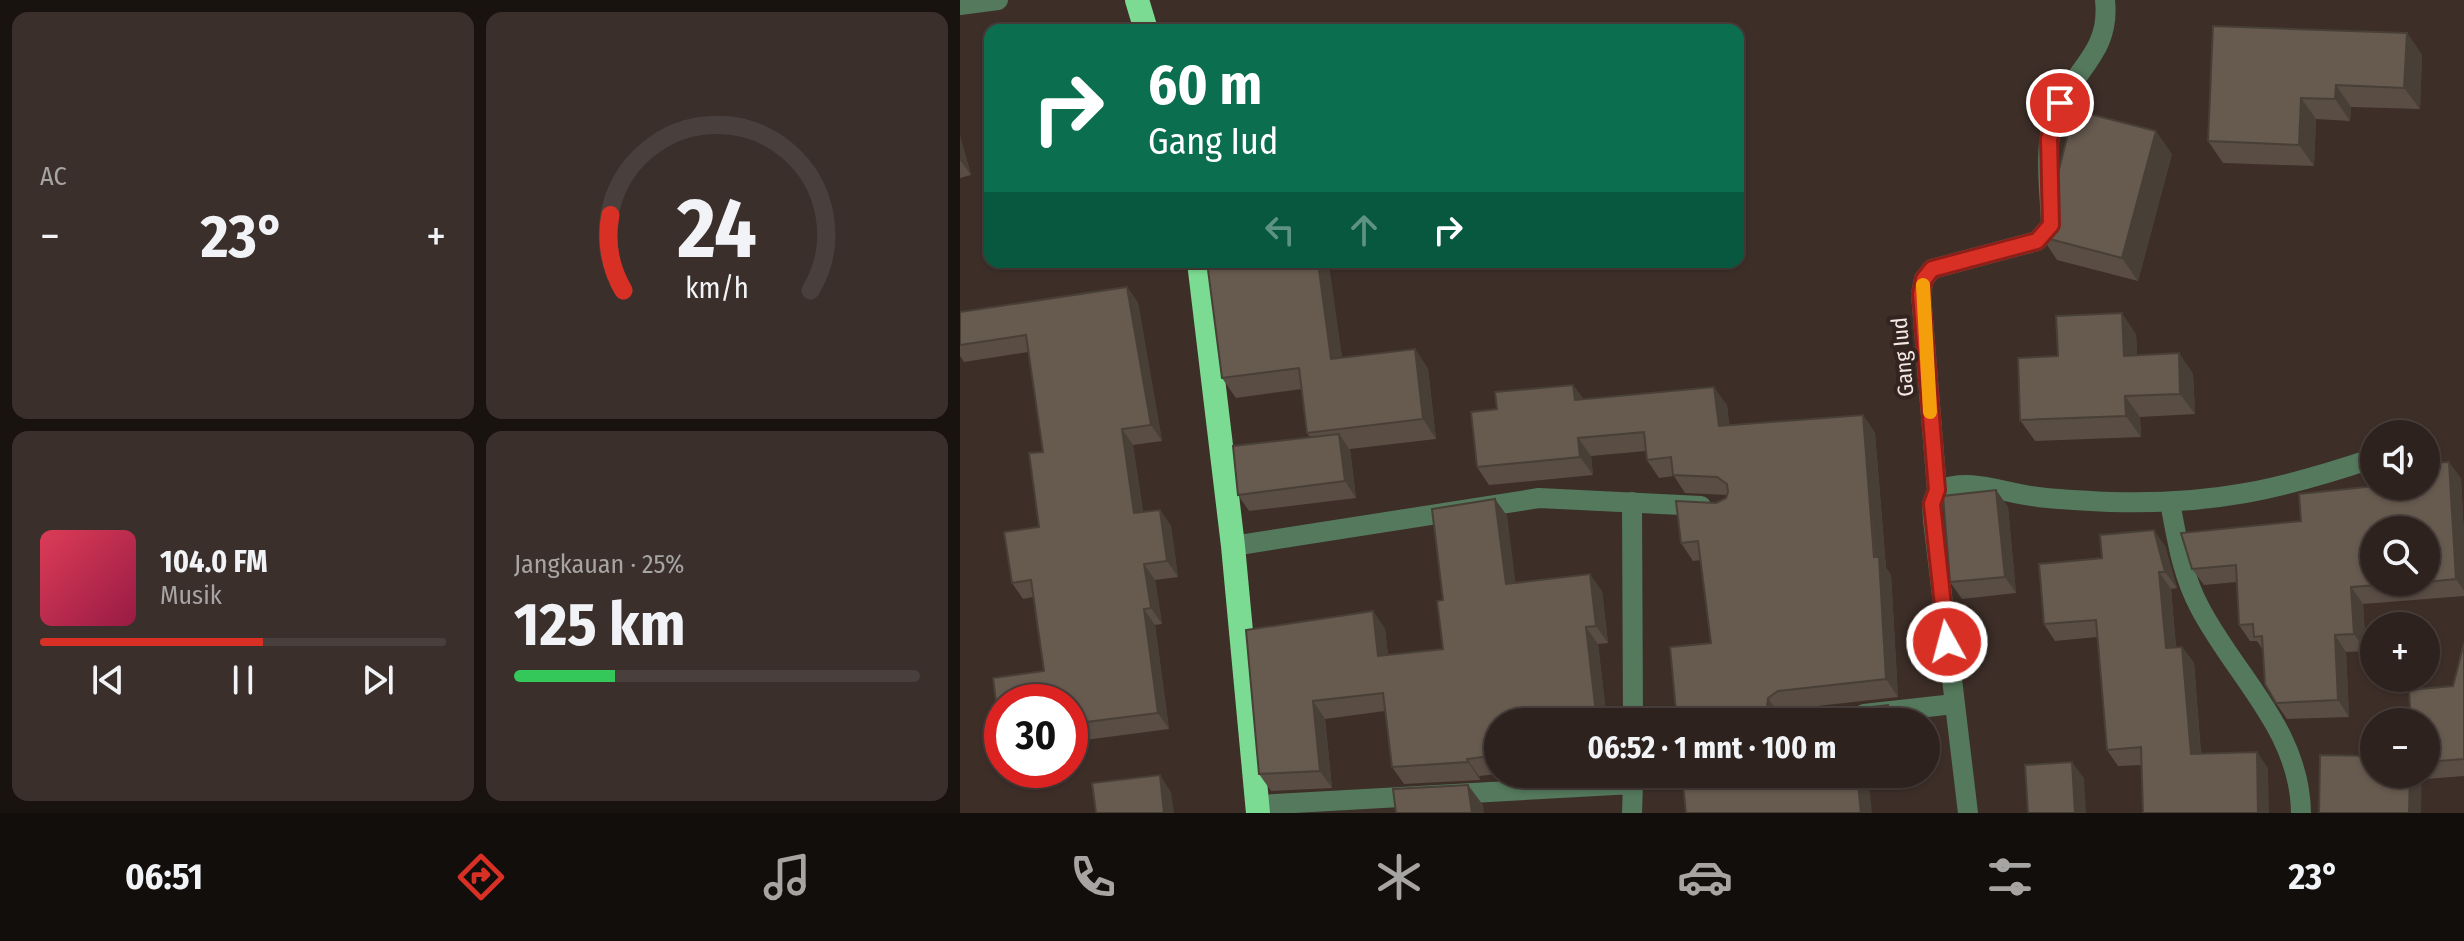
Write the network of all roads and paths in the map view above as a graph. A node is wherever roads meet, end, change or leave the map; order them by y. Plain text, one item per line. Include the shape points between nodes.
1 (998, 0) edge
2 (1137, 0) edge
3 (2105, 0) edge
4 (960, 5) edge
5 (1144, 24) edge
6 (1200, 268) edge
7 (2360, 463) edge
8 (1937, 490) junction
9 (1632, 502) junction
10 (2170, 502) junction
11 (1728, 508) edge
12 (1233, 546) junction
13 (1954, 704) junction
14 (1633, 708) edge
15 (1918, 708) edge
16 (1495, 788) edge
17 (1633, 788) edge
18 (1258, 809) edge
19 (1632, 813) edge
20 (1968, 813) edge
21 (2301, 813) edge

1 - 4 street
2 - 5 highway
3 - 8 street, Gang Iud via 2104,33 2060,103 2052,128 2051,225 2045,235 1932,269 1924,279
6 - 12 highway
7 - 10 street via 2236,498
8 - 10 street via 1976,483 2035,497
8 - 13 street, Gang Iud via 1932,504
9 - 11 street
9 - 12 street via 1539,498
9 - 14 street
10 - 21 street via 2184,574 2200,610 2287,742 2301,789
12 - 18 highway
13 - 15 street
13 - 20 street, Gang Iud
16 - 18 street via 1310,800
17 - 19 street

